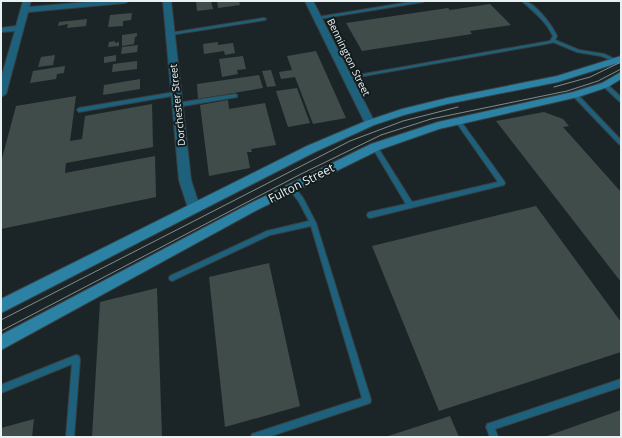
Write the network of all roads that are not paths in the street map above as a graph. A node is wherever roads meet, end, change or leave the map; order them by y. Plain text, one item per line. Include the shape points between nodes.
1 (27, 1) edge
2 (125, 1) edge
3 (167, 1) edge
4 (309, 1) edge
5 (423, 1) edge
6 (524, 1) edge
7 (25, 10) junction
8 (318, 18) junction
9 (264, 19) dead end
10 (19, 28) junction
11 (1, 30) edge
12 (170, 34) junction
13 (552, 40) junction
14 (619, 60) edge
15 (621, 75) edge
16 (347, 78) junction
17 (621, 81) edge
18 (605, 85) junction
19 (1, 94) edge
20 (175, 94) junction
21 (575, 95) junction
22 (234, 96) dead end
23 (621, 100) edge
24 (177, 105) junction
25 (79, 110) dead end
26 (458, 121) junction
27 (370, 123) junction
28 (621, 143) edge
29 (375, 147) junction
30 (292, 188) junction
31 (410, 205) junction
32 (194, 208) junction
33 (370, 215) dead end
34 (313, 223) junction
35 (172, 278) dead end
36 (1, 306) edge
37 (1, 343) edge
38 (621, 383) edge
39 (1, 388) edge
40 (70, 437) edge
41 (255, 437) edge
42 (494, 437) edge

1 - 7 street
2 - 7 street
3 - 12 street, Dorchester Street
4 - 8 street, Bennington Street
5 - 8 lane
6 - 13 lane via 550,25 555,36
7 - 10 street
8 - 16 street, Bennington Street
9 - 12 lane
10 - 11 street
10 - 19 street
12 - 20 street, Dorchester Street
13 - 14 lane via 578,51
13 - 16 lane
14 - 27 main road via 564,77 447,101
15 - 18 main road, Fulton Street
16 - 27 street, Bennington Street
17 - 18 main road
18 - 21 main road, Fulton Street
18 - 23 lane
20 - 24 street, Dorchester Street
20 - 25 lane
21 - 26 main road, Fulton Street
21 - 28 lane
22 - 24 lane
24 - 32 street, Dorchester Street via 185,180
26 - 29 main road, Fulton Street via 416,132
26 - 31 lane via 502,183
27 - 32 main road via 311,149
29 - 30 main road, Fulton Street
29 - 31 lane
30 - 34 lane
30 - 37 main road, Fulton Street
31 - 33 lane
32 - 36 main road
34 - 35 lane via 269,233
34 - 41 lane via 367,400
38 - 42 lane via 490,427
39 - 40 lane via 76,359

